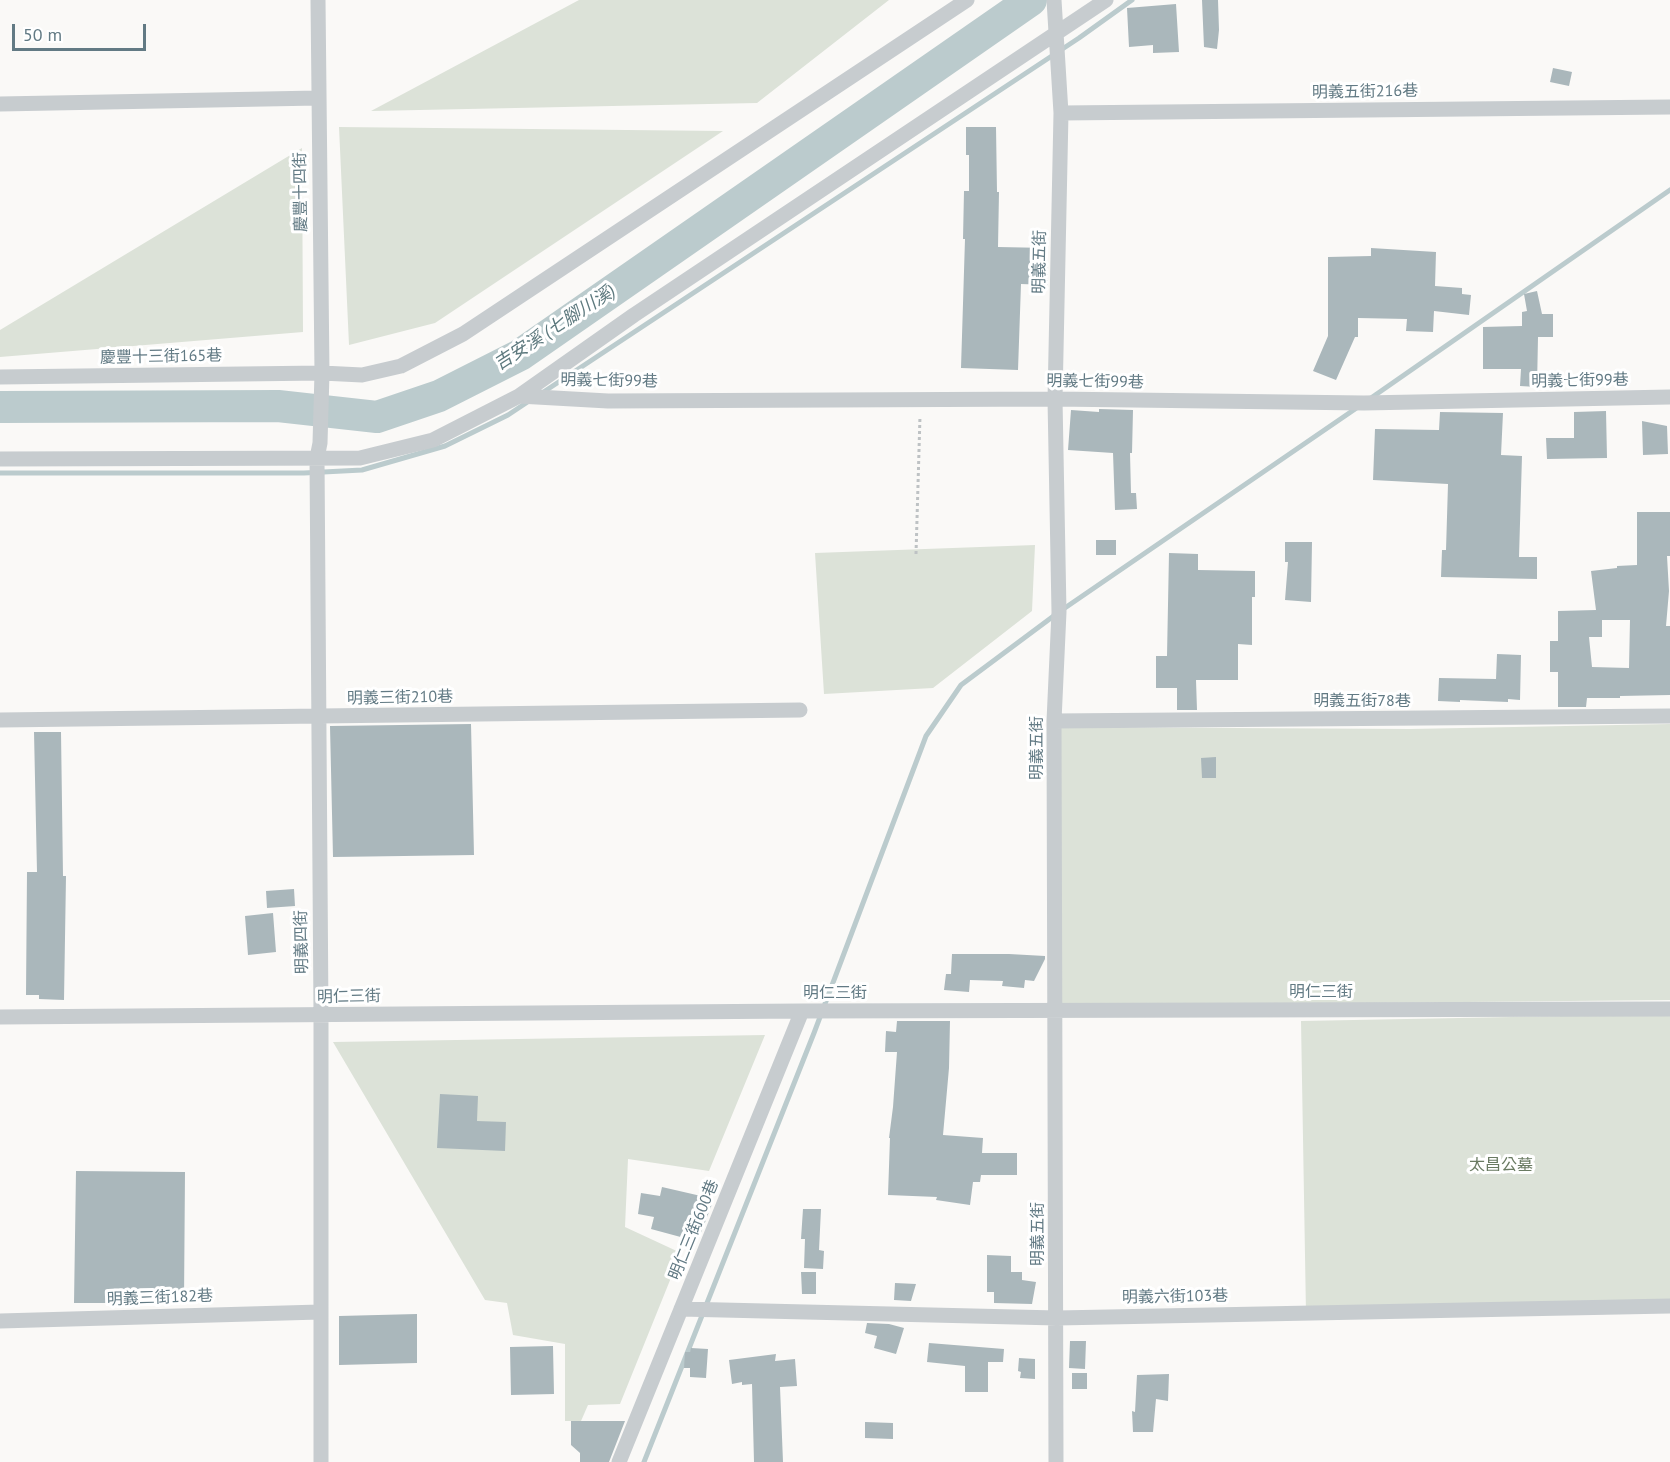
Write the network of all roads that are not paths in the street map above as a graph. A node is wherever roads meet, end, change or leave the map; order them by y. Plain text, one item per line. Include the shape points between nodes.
1 (318, 0) edge
2 (967, 0) edge
3 (1054, 0) edge
4 (1106, 0) edge
5 (1055, 34) junction
6 (318, 98) junction
7 (0, 104) edge
8 (1670, 106) edge
9 (1061, 113) junction
10 (0, 377) edge
11 (322, 379) junction
12 (519, 396) junction
13 (1670, 397) edge
14 (1055, 399) junction
15 (320, 443) joint
16 (317, 458) junction
17 (0, 459) edge
18 (800, 710) dead end
19 (1670, 716) edge
20 (318, 717) junction
21 (0, 720) edge
22 (1054, 721) junction
23 (1670, 1009) edge
24 (815, 1011) junction
25 (1056, 1011) junction
26 (321, 1015) junction
27 (0, 1017) edge
28 (1670, 1306) edge
29 (681, 1309) junction
30 (320, 1311) junction
31 (1057, 1318) junction
32 (0, 1321) edge
33 (321, 1462) edge
34 (619, 1462) edge
35 (1056, 1462) edge

1 - 6 street, 慶豐十四街
2 - 11 street, 慶豐十三街165巷 via 463,334 401,366
3 - 5 street, 明義五街
4 - 5 street
5 - 9 street, 明義五街
5 - 12 street
6 - 7 street
6 - 11 street, 慶豐十四街
8 - 9 street, 明義五街216巷
9 - 14 street, 明義五街
10 - 11 street, 慶豐十三街165巷
11 - 15 street, 慶豐十四街
12 - 14 street, 明義七街99巷 via 608,401
12 - 16 street via 433,440 360,458
13 - 14 street, 明義七街99巷 via 1364,403
14 - 22 street, 明義五街 via 1059,612
15 - 16 street, 明義四街
16 - 17 street
16 - 20 street, 明義四街
18 - 20 street, 明義三街210巷
19 - 22 street, 明義五街78巷
20 - 21 street, 明義三街210巷
20 - 26 street, 明義四街
22 - 25 street, 明義五街
23 - 25 street, 明仁三街
24 - 25 street, 明仁三街
24 - 26 street, 明仁三街
24 - 29 street, 明仁三街600巷
25 - 31 street, 明義五街
26 - 27 street, 明仁三街
26 - 30 street, 明義四街
28 - 31 street, 明義六街103巷
29 - 31 street, 明義六街103巷
29 - 34 street, 明仁三街600巷
30 - 32 street, 明義三街182巷
30 - 33 street, 明義四街
31 - 35 street, 明義五街

